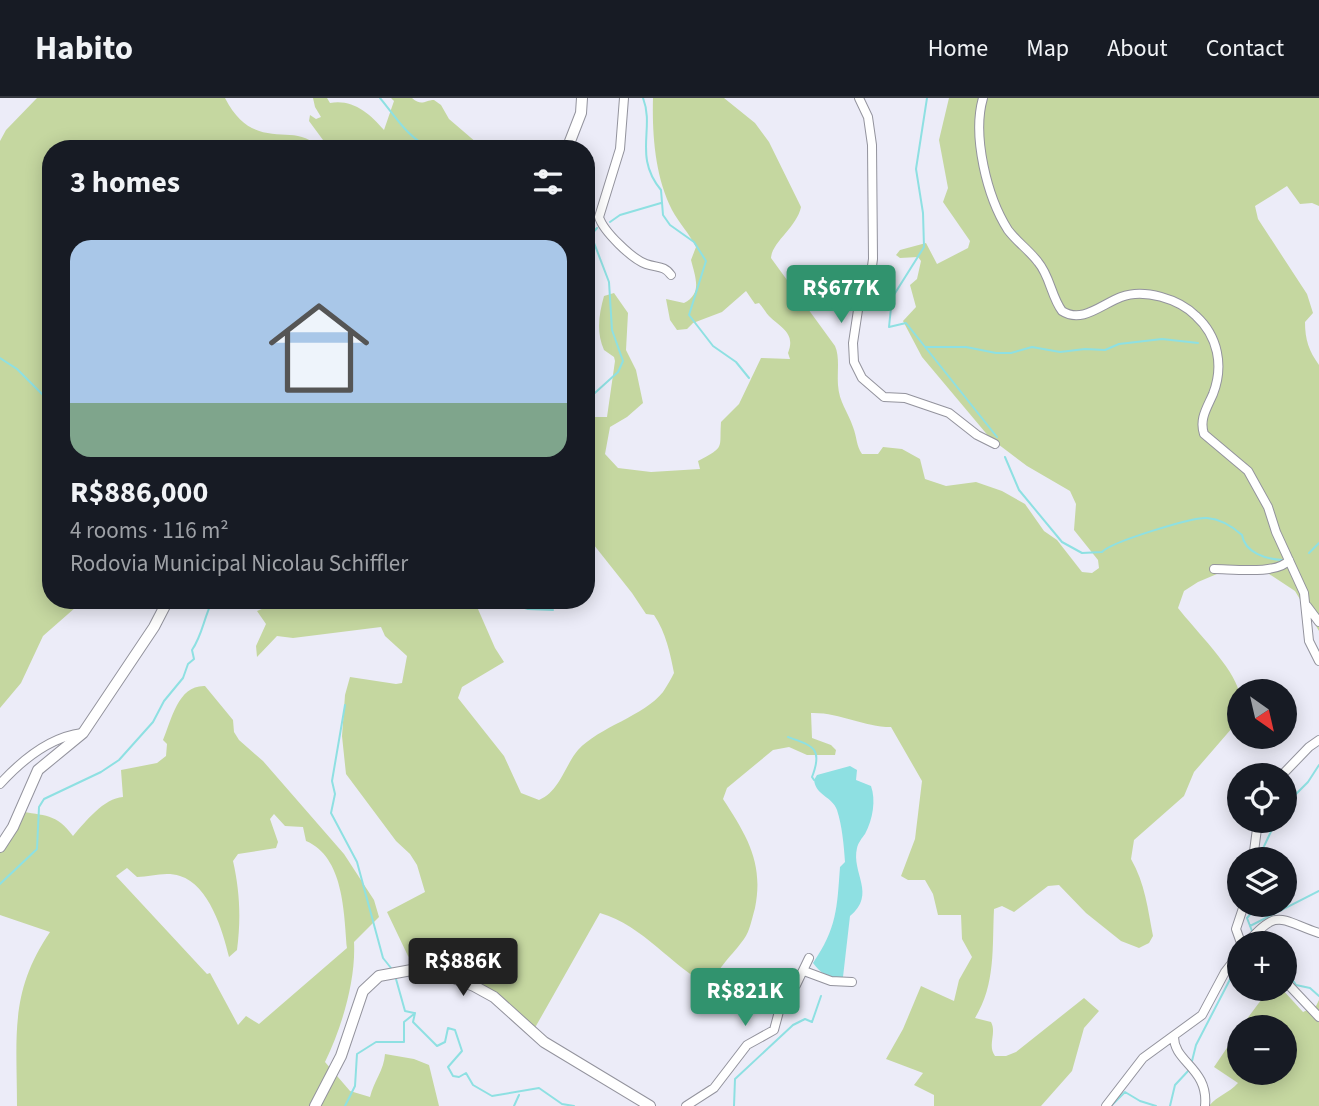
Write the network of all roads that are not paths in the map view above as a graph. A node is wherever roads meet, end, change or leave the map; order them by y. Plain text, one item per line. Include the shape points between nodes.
1 (582, 98) edge
2 (624, 98) edge
3 (859, 98) edge
4 (983, 98) edge
5 (570, 140) edge
6 (671, 275) dead end
7 (995, 444) dead end
8 (1289, 560) junction
9 (1214, 569) dead end
10 (1307, 606) junction
11 (164, 609) edge
12 (1319, 622) edge
13 (1319, 661) edge
14 (83, 733) junction
15 (1319, 740) edge
16 (1294, 763) edge
17 (0, 784) edge
18 (0, 847) edge
19 (1258, 931) edge
20 (1319, 933) edge
21 (809, 958) dead end
22 (1227, 969) edge
23 (804, 971) junction
24 (852, 982) dead end
25 (1297, 994) edge
26 (1319, 1017) edge
27 (1174, 1036) junction
28 (315, 1106) edge
29 (650, 1106) edge
30 (686, 1106) edge
31 (1106, 1106) edge
32 (1205, 1106) edge

1 - 5 street
2 - 6 street via 620,149 599,217 607,232 643,262 665,268
3 - 7 street via 868,117 872,145 873,259 858,310 854,362 862,378 884,397 905,398 949,412
4 - 8 street via 979,136 989,188 1007,227 1038,262 1062,311 1080,315 1122,297 1152,296 1182,304 1209,332 1220,363 1203,418 1204,434 1248,471
8 - 9 street via 1270,569
8 - 10 street
10 - 12 street
10 - 13 street via 1309,640
11 - 14 street
14 - 17 street via 39,750
14 - 18 street via 38,770
15 - 16 street
19 - 20 street via 1266,922 1279,919
21 - 23 street
22 - 27 street via 1202,1015
23 - 24 street via 831,981
23 - 30 street via 781,1004 774,1030 747,1045 714,1088
25 - 26 street
27 - 31 street via 1143,1058
27 - 32 street via 1177,1049 1200,1077
28 - 29 street via 341,1056 363,991 385,973 417,969 441,973 486,992 544,1042

